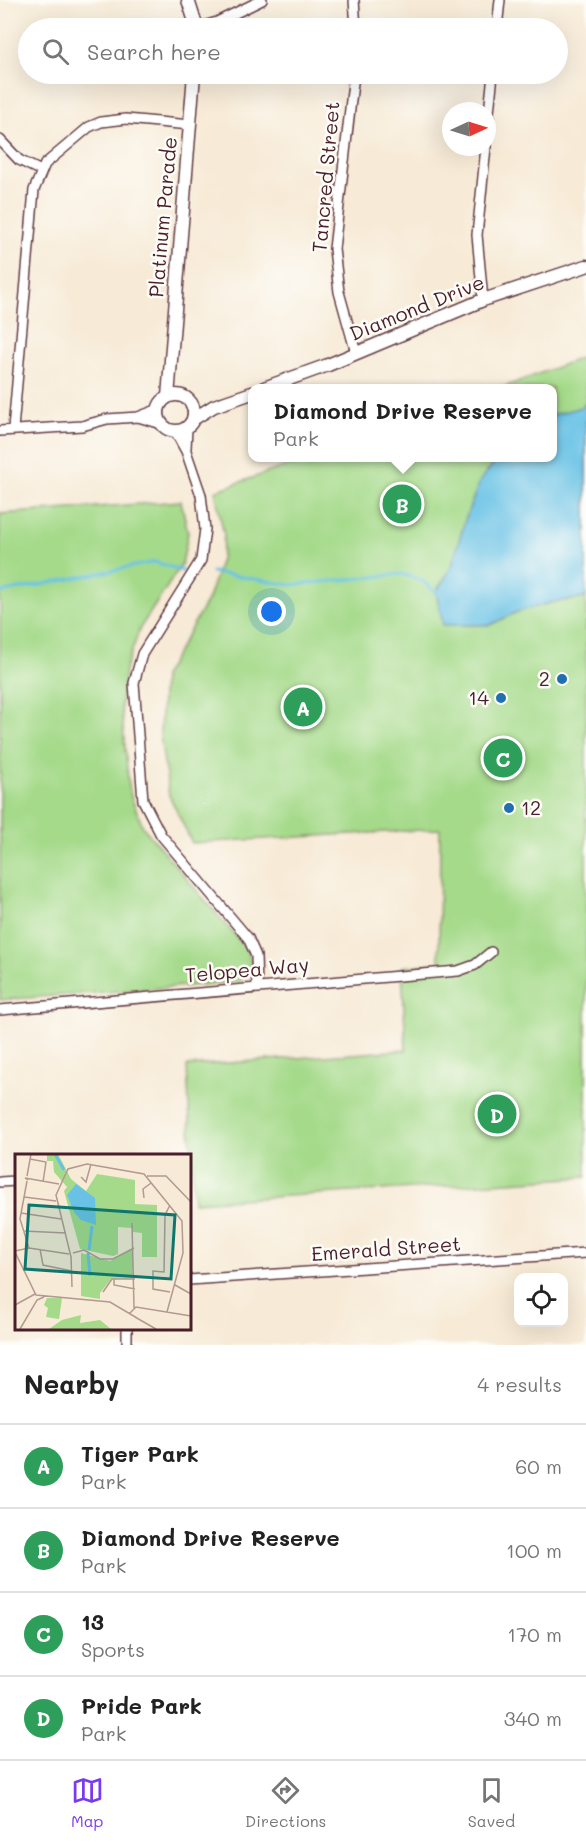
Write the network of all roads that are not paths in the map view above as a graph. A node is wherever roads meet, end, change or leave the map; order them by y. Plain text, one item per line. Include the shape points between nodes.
1 (188, 0) edge
2 (262, 0) edge
3 (354, 0) edge
4 (500, 0) edge
5 (194, 18) edge
6 (225, 18) edge
7 (355, 18) edge
8 (498, 18) edge
9 (193, 84) edge
10 (353, 84) edge
11 (492, 84) edge
12 (490, 102) edge
13 (190, 125) junction
14 (0, 140) edge
15 (485, 156) edge
16 (41, 171) junction
17 (586, 266) edge
18 (483, 300) junction
19 (356, 353) junction
20 (275, 384) edge
21 (248, 394) edge
22 (179, 397) junction
23 (214, 406) junction
24 (159, 409) junction
25 (138, 417) junction
26 (162, 424) junction
27 (186, 426) junction
28 (13, 429) junction
29 (0, 430) edge
30 (491, 952) dead end
31 (258, 987) junction
32 (0, 1010) edge
33 (15, 1181) edge
34 (0, 1182) edge
35 (586, 1253) edge
36 (190, 1280) edge

1 - 5 street
2 - 6 street
3 - 7 street
4 - 8 street
9 - 13 street, Platinum Parade
10 - 19 street, Tancred Street via 334,249 339,292
11 - 12 street
13 - 16 street via 126,119 101,122 79,135
13 - 22 street, Platinum Parade via 169,364
14 - 16 street via 19,160
15 - 18 street via 477,235
16 - 28 street via 34,190
17 - 18 street, Diamond Drive
18 - 19 street, Diamond Drive
19 - 20 street, Diamond Drive
21 - 23 street
22 - 23 street
22 - 24 street
22 - 27 street, Platinum Parade via 194,406
23 - 27 street
24 - 25 street
24 - 26 street
25 - 26 street
25 - 28 street via 106,419 82,426
26 - 27 street
27 - 31 street via 186,451 201,495 204,539 201,560 142,654 134,683 143,800 161,835 248,938 256,956
28 - 29 street
30 - 31 street, Telopea Way via 458,971
31 - 32 street, Telopea Way
33 - 34 street
35 - 36 street, Emerald Street

